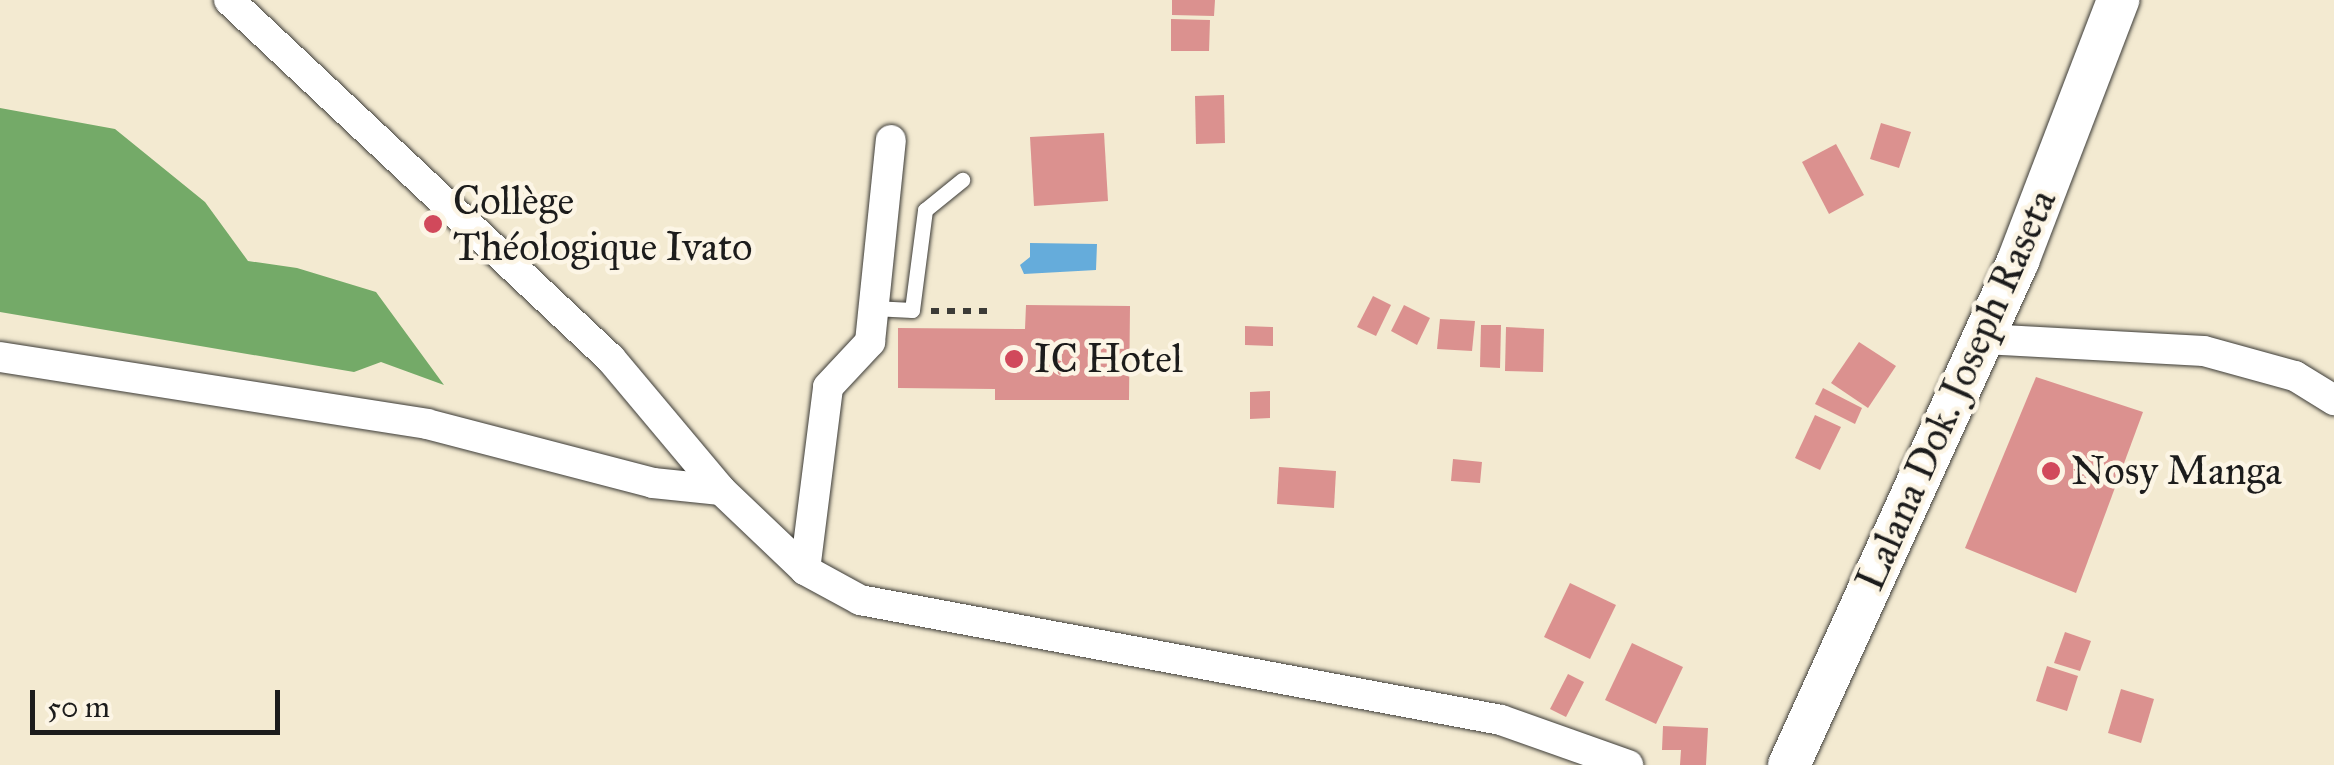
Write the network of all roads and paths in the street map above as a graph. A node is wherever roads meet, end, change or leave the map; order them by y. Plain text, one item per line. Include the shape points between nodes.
1 (229, 0) edge
2 (2117, 6) edge
3 (891, 140) dead end
4 (962, 180) dead end
5 (873, 308) junction
6 (912, 310) junction
7 (990, 311) dead end
8 (1984, 338) junction
9 (0, 357) edge
10 (2334, 400) edge
11 (720, 490) junction
12 (804, 570) junction
13 (1628, 765) edge
14 (1789, 765) edge

1 - 11 street via 611,358
2 - 8 main road, Lalana Dok. Joseph Raseta
3 - 5 street
4 - 6 lane via 924,210
5 - 6 lane
5 - 12 street via 870,342 828,387
6 - 7 path
8 - 10 street via 2204,351 2295,376
8 - 14 main road, Lalana Dok. Joseph Raseta
9 - 11 street via 427,424 653,483
11 - 12 street
12 - 13 street via 878,604 1501,720

